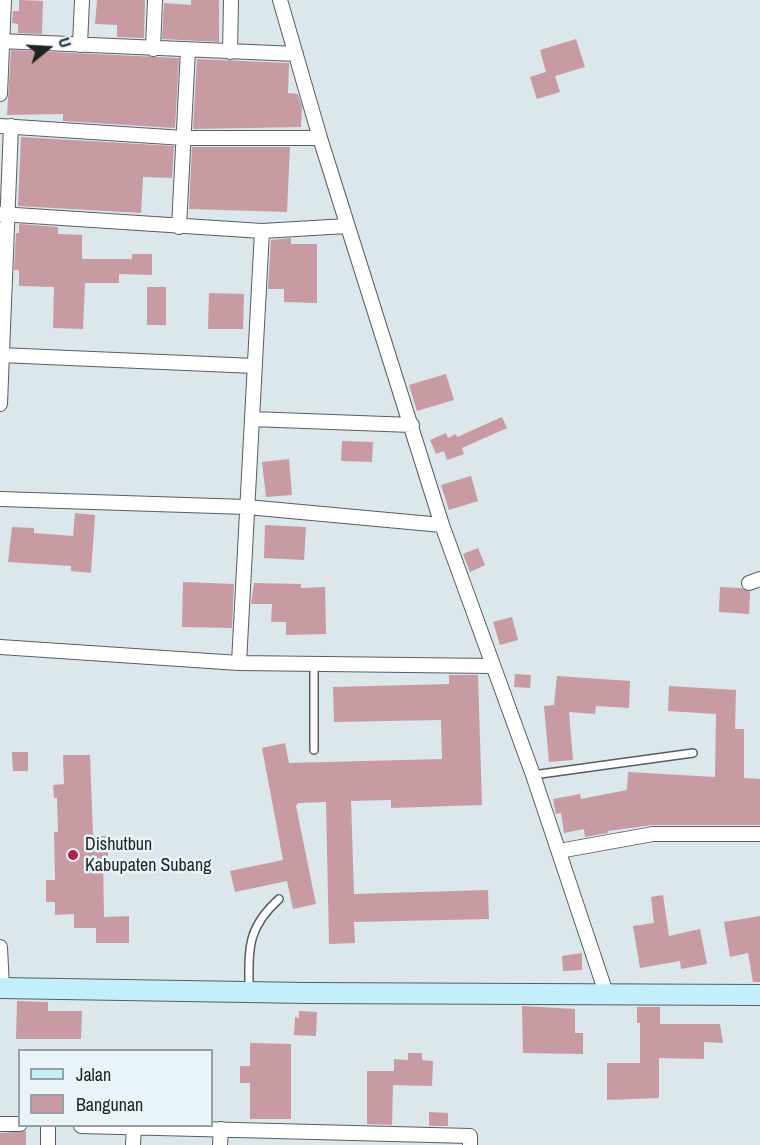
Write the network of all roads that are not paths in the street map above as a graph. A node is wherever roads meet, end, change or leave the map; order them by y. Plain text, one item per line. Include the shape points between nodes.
1 (4, 0) edge
2 (82, 0) edge
3 (155, 0) edge
4 (231, 0) edge
5 (280, 0) edge
6 (1, 41) edge
7 (80, 45) junction
8 (153, 49) junction
9 (188, 50) junction
10 (231, 52) junction
11 (296, 54) junction
12 (0, 94) edge
13 (5, 126) edge
14 (184, 138) junction
15 (320, 138) junction
16 (4, 215) edge
17 (347, 226) junction
18 (178, 227) junction
19 (262, 231) junction
20 (2, 355) edge
21 (255, 366) junction
22 (0, 404) edge
23 (252, 419) junction
24 (412, 425) junction
25 (0, 499) edge
26 (248, 507) junction
27 (442, 525) junction
28 (0, 647) edge
29 (314, 662) junction
30 (239, 663) junction
31 (492, 666) junction
32 (314, 750) dead end
33 (693, 753) dead end
34 (533, 775) junction
35 (760, 834) edge
36 (559, 851) junction
37 (279, 899) dead end
38 (0, 946) edge
39 (1, 988) edge
40 (249, 991) junction
41 (606, 993) junction
42 (760, 995) edge
43 (0, 1124) edge
44 (18, 1124) edge
45 (48, 1127) edge
46 (134, 1127) edge
47 (221, 1129) junction
48 (304, 1138) edge
49 (387, 1139) edge
50 (48, 1145) edge
51 (133, 1145) edge
52 (220, 1145) edge
53 (470, 1145) edge

1 - 6 street
2 - 7 street
3 - 8 street
4 - 10 street
5 - 11 street
6 - 7 street
6 - 12 street
7 - 8 street
8 - 9 street
9 - 10 street
9 - 14 street
10 - 11 street
11 - 15 street
13 - 14 street
13 - 16 street
14 - 15 street
14 - 18 street
15 - 17 street
16 - 18 street
16 - 20 street
17 - 19 street
17 - 24 street
18 - 19 street
19 - 21 street
20 - 21 street
20 - 22 street
21 - 23 street
23 - 24 street
23 - 26 street
24 - 27 street
25 - 26 street
26 - 27 street
26 - 30 street
27 - 31 street
28 - 30 street
29 - 30 street
29 - 31 street
29 - 32 lane
31 - 34 street
33 - 34 lane
34 - 36 street
35 - 36 street via 653,834
36 - 41 street
37 - 40 lane via 252,933
38 - 39 street
39 - 40 street
40 - 41 street
41 - 42 street
43 - 44 street
45 - 50 street
46 - 47 street
46 - 51 street
47 - 48 street
47 - 52 street
48 - 49 street
49 - 53 street via 470,1136

